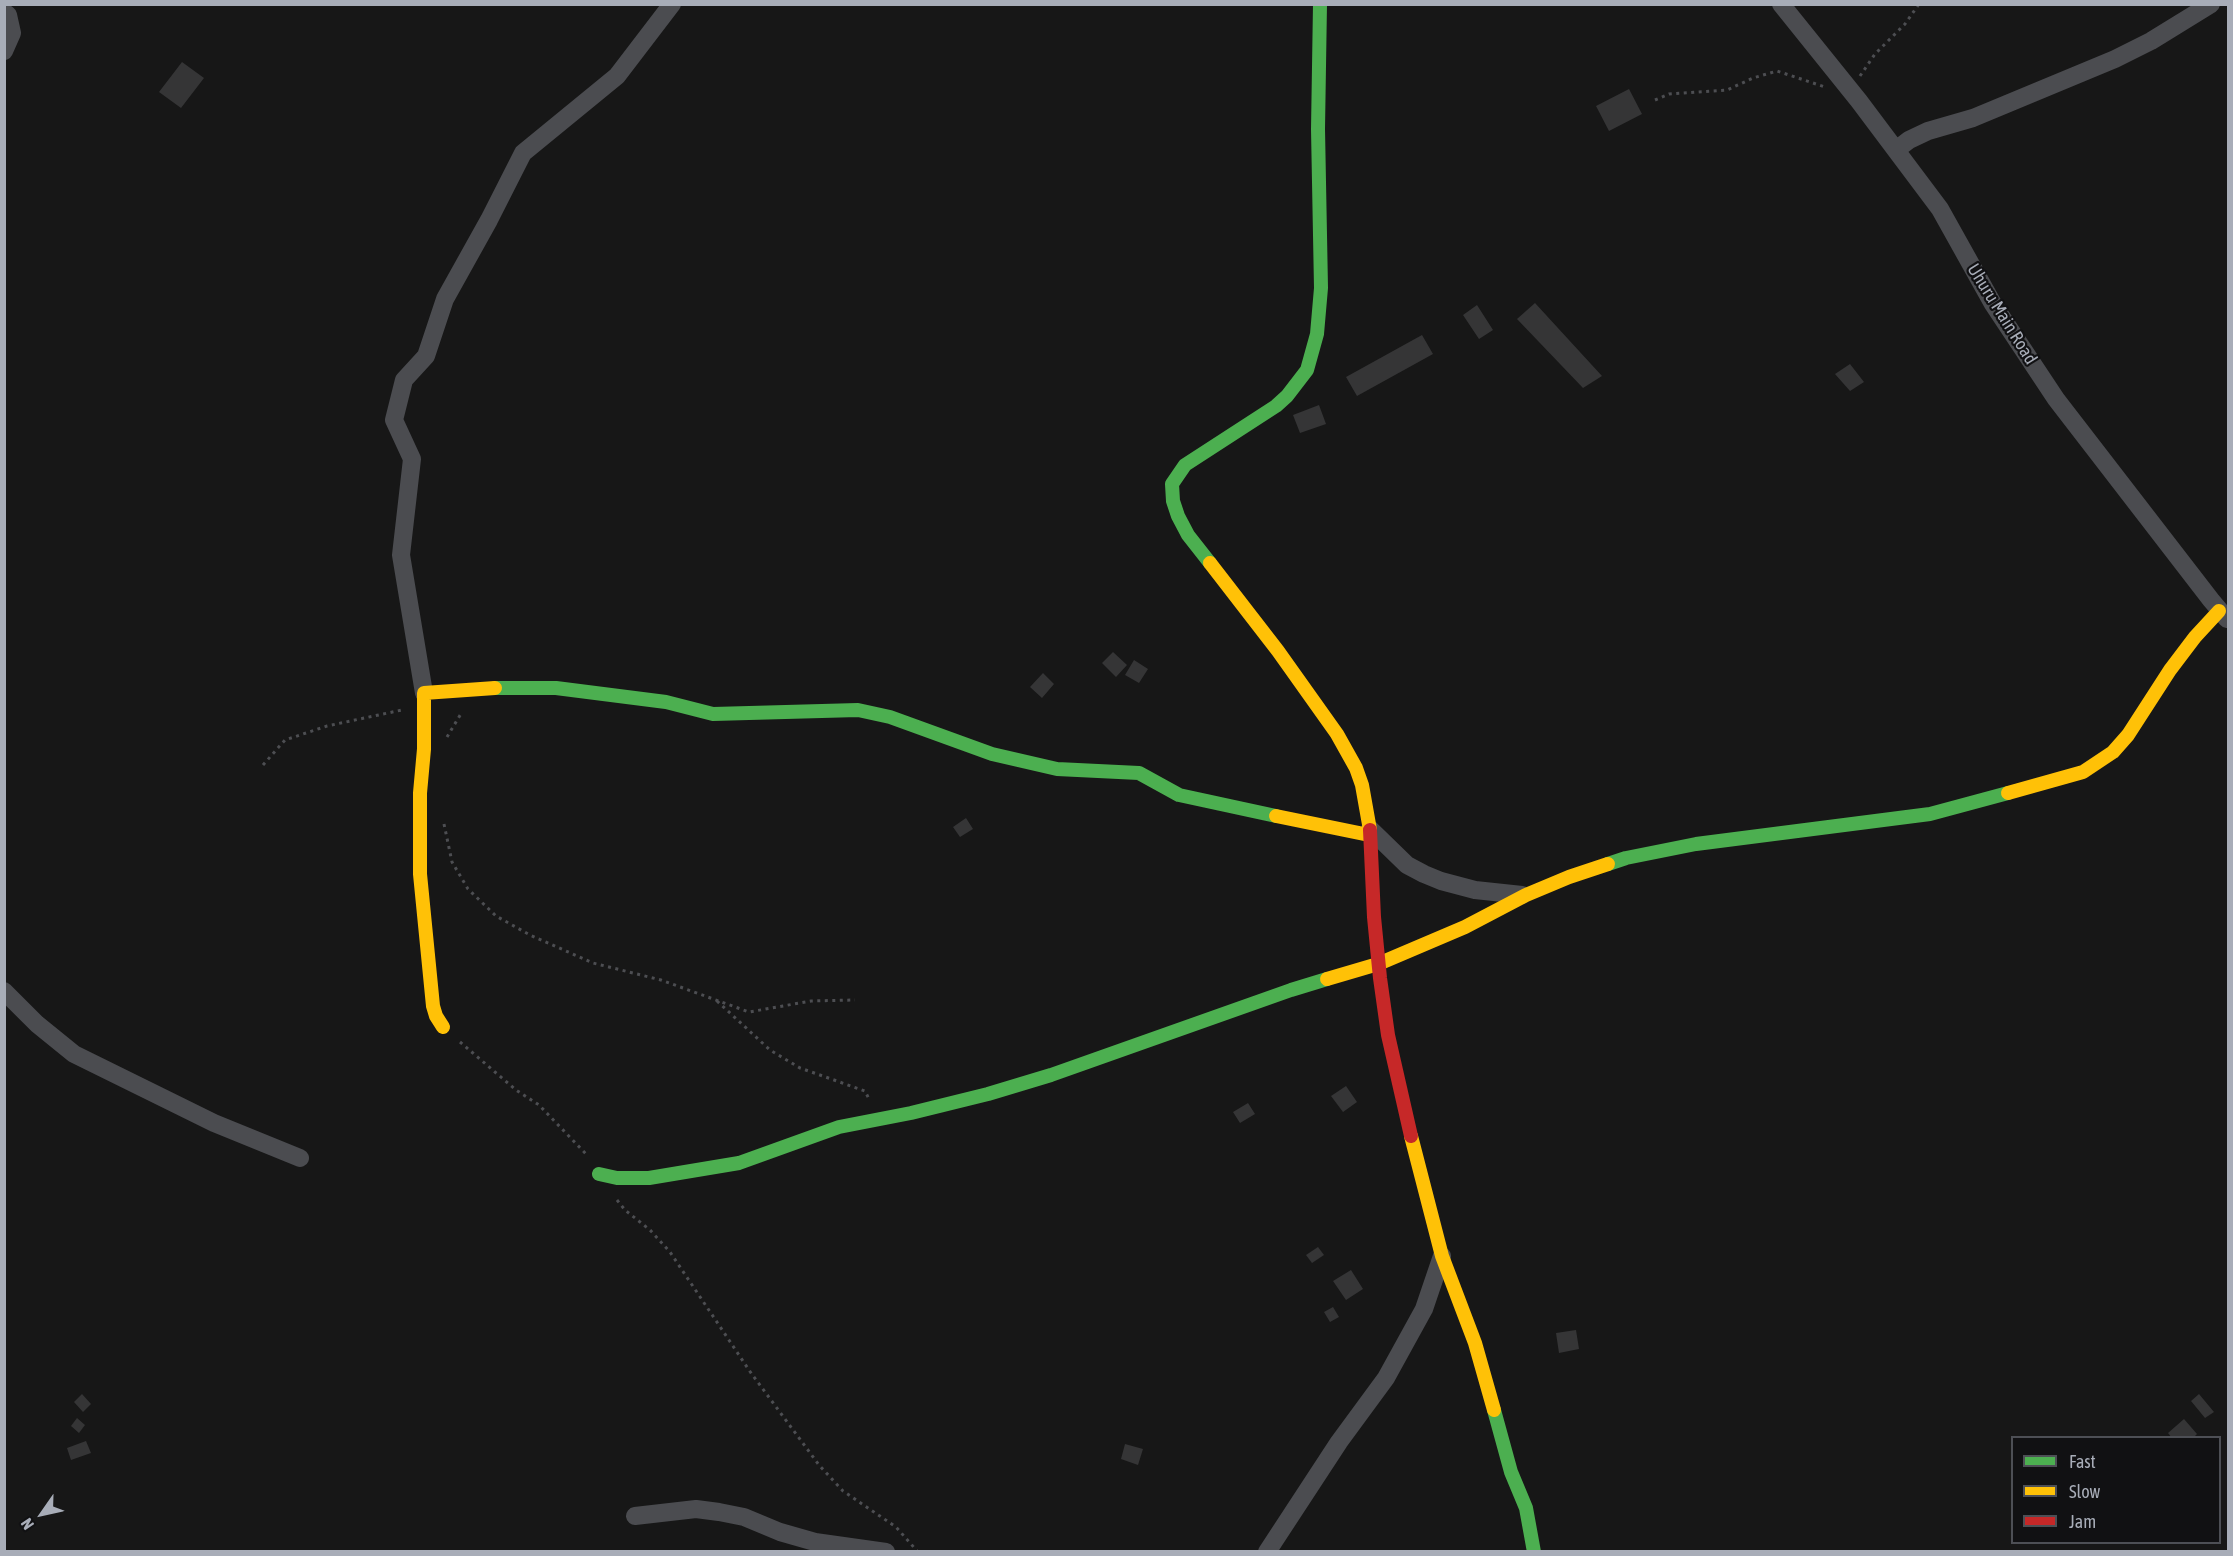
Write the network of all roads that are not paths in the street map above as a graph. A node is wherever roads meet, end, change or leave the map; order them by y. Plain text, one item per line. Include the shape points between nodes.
1 (672, 4) edge
2 (1320, 4) edge
3 (1781, 4) edge
4 (2211, 4) edge
5 (4, 12) edge
6 (4, 51) edge
7 (1896, 150) junction
8 (2224, 616) edge
9 (424, 699) junction
10 (1369, 832) junction
11 (1526, 895) junction
12 (1378, 963) junction
13 (4, 991) edge
14 (443, 1027) road end
15 (300, 1158) dead end
16 (599, 1174) road end
17 (1442, 1256) junction
18 (635, 1516) dead end
19 (886, 1551) edge
20 (1267, 1551) edge
21 (1534, 1551) edge

1 - 9 street via 617,76 523,153 445,299 426,356 404,380 394,420 412,459 401,555
2 - 10 street via 1321,288 1312,357 1287,396 1185,465 1172,484 1173,501 1188,535 1337,734 1362,785
3 - 7 street, Uhuru Main Road
4 - 7 street via 2115,59 1974,118 1928,131
5 - 6 street via 9,15 12,33
7 - 8 street, Uhuru Main Road via 1950,222 1993,304 2056,399
8 - 11 street via 2177,661 2113,752 2083,772 1930,814 1659,851 1596,867
9 - 10 street via 468,690 556,688 666,702 713,714 858,710 992,754 1058,769 1139,773 1179,795
9 - 14 street via 420,874 433,1006
10 - 11 street via 1407,865 1441,881 1475,890
10 - 12 street
11 - 12 street via 1465,927
12 - 16 street via 1051,1075 988,1094 824,1131 739,1164 649,1178
12 - 17 street via 1399,1088
13 - 15 street via 75,1054 214,1123
17 - 20 street via 1424,1309 1386,1378
17 - 21 street via 1475,1343 1511,1472 1526,1508
18 - 19 street via 696,1509 720,1512 815,1542

